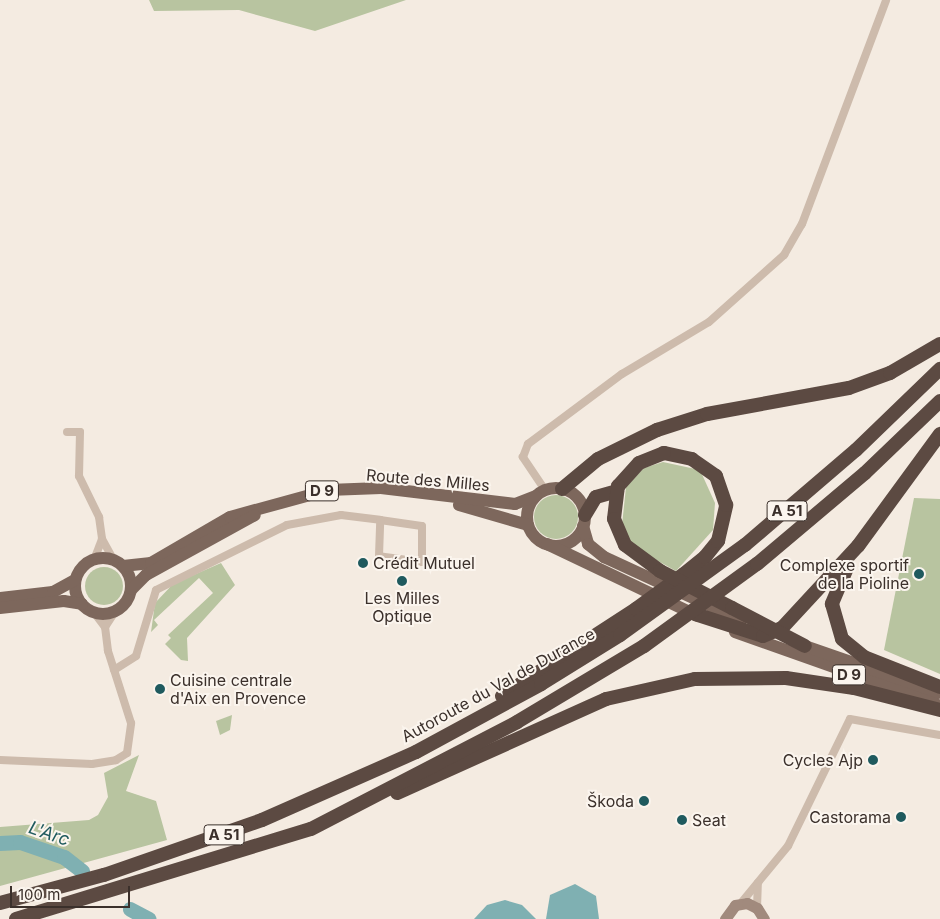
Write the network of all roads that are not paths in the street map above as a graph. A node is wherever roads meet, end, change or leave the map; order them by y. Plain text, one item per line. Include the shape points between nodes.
1 (886, 0) edge
2 (940, 344) edge
3 (940, 369) edge
4 (940, 401) edge
5 (68, 432) dead end
6 (940, 434) edge
7 (562, 489) junction
8 (616, 491) junction
9 (540, 493) junction
10 (881, 518) junction
11 (380, 520) junction
12 (584, 521) junction
13 (528, 525) junction
14 (102, 539) junction
15 (547, 544) junction
16 (94, 560) junction
17 (121, 566) junction
18 (656, 575) junction
19 (75, 580) junction
20 (132, 589) junction
21 (0, 598) edge
22 (0, 608) edge
23 (88, 608) junction
24 (116, 610) junction
25 (695, 614) joint
26 (724, 616) junction
27 (105, 627) junction
28 (774, 632) junction
29 (805, 646) joint
30 (114, 670) junction
31 (940, 687) edge
32 (940, 693) edge
33 (940, 704) edge
34 (940, 710) edge
35 (940, 735) edge
36 (0, 760) edge
37 (340, 787) junction
38 (311, 829) junction
39 (758, 883) junction
40 (0, 903) edge
41 (741, 903) junction
42 (757, 908) junction
43 (16, 919) edge
44 (725, 919) edge
45 (764, 919) edge

1 - 9 street via 802,224 784,255 710,322 622,374 528,444 523,458
2 - 7 highway via 890,373 848,388 707,414 657,430 598,460
3 - 37 highway, Autoroute du Val de Durance / A 51 via 786,512 627,631 472,723
4 - 38 highway, A 51 via 795,534 652,641 517,722
5 - 14 street via 80,432 79,476 99,517
6 - 10 highway
7 - 9 main road
7 - 12 main road via 578,498
8 - 12 highway via 596,497
8 - 18 highway via 613,513 620,538
8 - 37 highway via 630,470 651,456 685,456 705,466 721,484 726,505 722,534 713,549 684,574 584,644 474,713
9 - 13 main road via 528,510
9 - 17 main road, Route des Milles / D 9 via 515,504 381,488 328,490 230,517 151,563
10 - 28 highway via 820,590
10 - 31 highway via 838,585 832,604 835,625 853,650
11 - 11 street via 422,526 422,562 379,556
11 - 30 street via 341,516 287,525 156,590 136,656
12 - 15 main road via 565,544
12 - 18 main road via 588,544 597,553
13 - 15 main road
13 - 20 main road, Route des Milles / D 9 via 469,507 385,495 296,501 256,514 146,575
14 - 16 street
14 - 17 street
15 - 25 main road
16 - 17 main road
16 - 19 main road via 83,566
17 - 20 main road
18 - 26 highway
19 - 21 main road via 53,592
19 - 23 main road
20 - 24 main road
22 - 23 main road via 64,601
23 - 24 main road
23 - 27 street
24 - 27 street
25 - 26 highway
26 - 28 highway
26 - 33 main road, D 9 via 804,660
27 - 30 street
28 - 29 highway
29 - 32 main road, D 9
30 - 36 street via 133,733 127,753 116,760 92,764
34 - 38 highway via 854,688 786,678 732,676 656,686 585,707 435,778
35 - 39 street via 850,719 788,846
37 - 40 highway, Autoroute du Val de Durance / A 51 via 197,845 66,887
38 - 43 highway, A 51 via 125,889
39 - 41 street
39 - 42 street
41 - 42 main road
41 - 44 main road via 730,909
42 - 45 main road

